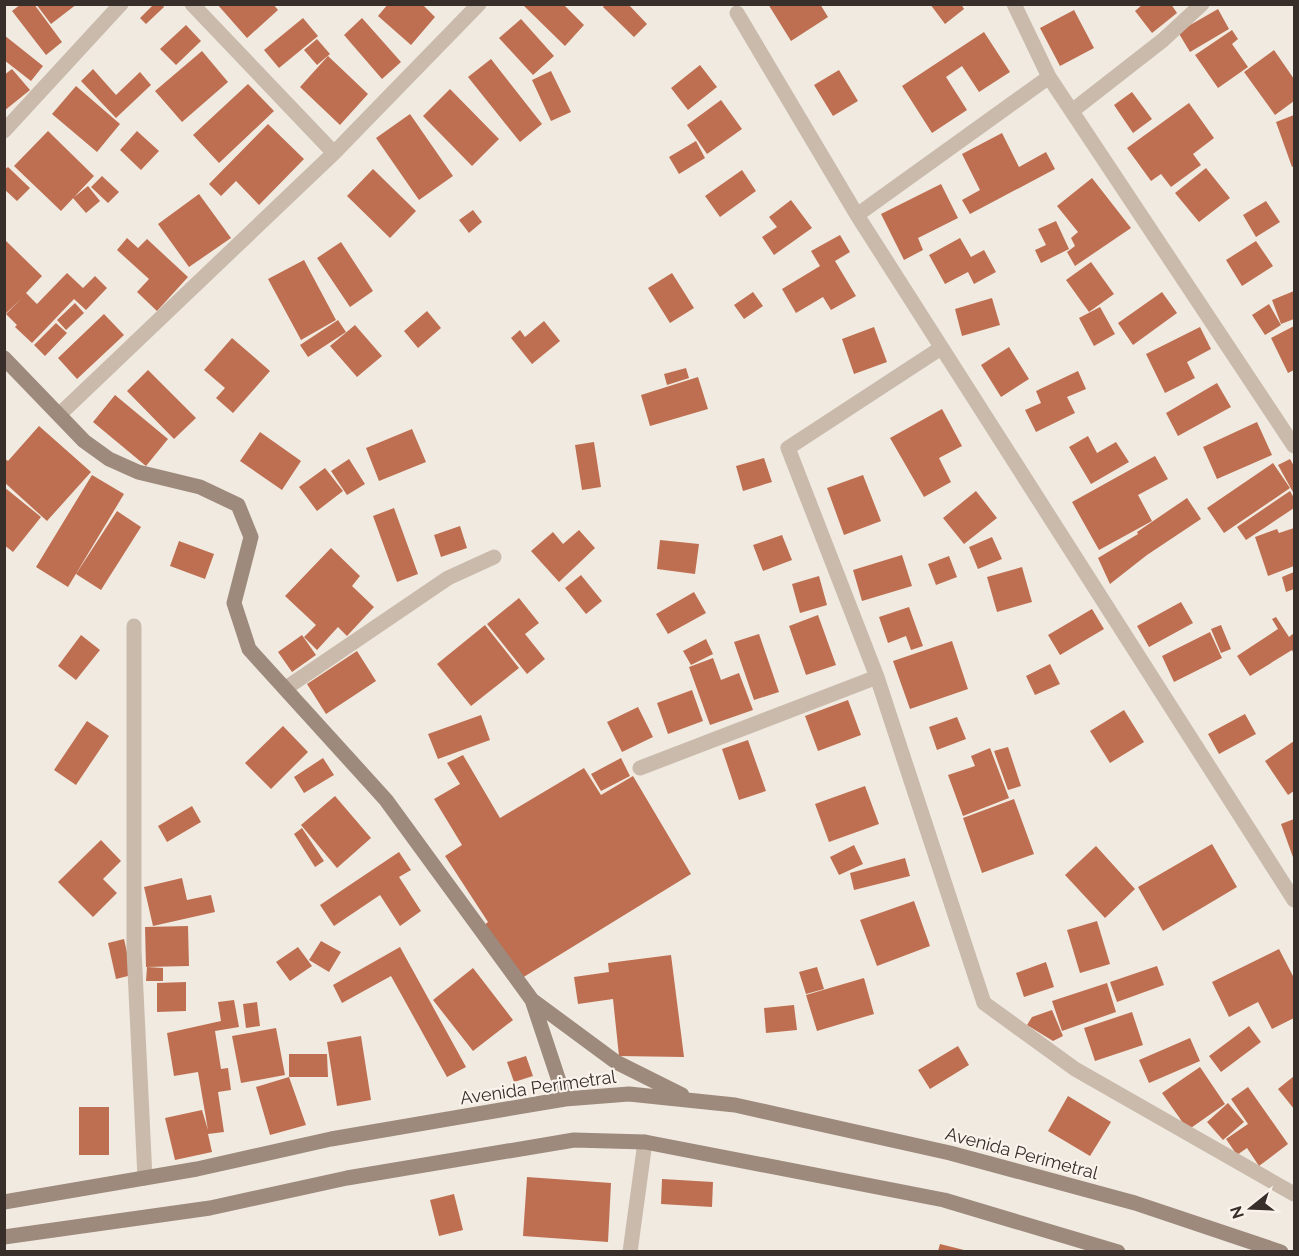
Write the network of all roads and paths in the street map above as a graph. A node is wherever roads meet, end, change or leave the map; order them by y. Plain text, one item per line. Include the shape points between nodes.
1 (121, 4) edge
2 (192, 4) edge
3 (479, 4) edge
4 (1014, 4) edge
5 (1202, 4) edge
6 (737, 13) dead end
7 (1049, 77) junction
8 (1072, 111) junction
9 (4, 131) edge
10 (334, 153) junction
11 (857, 215) junction
12 (941, 348) junction
13 (6, 364) edge
14 (60, 414) junction
15 (1294, 446) edge
16 (494, 557) dead end
17 (134, 626) dead end
18 (877, 676) junction
19 (286, 688) junction
20 (640, 768) dead end
21 (1294, 900) edge
22 (532, 1000) junction
23 (565, 1099) junction
24 (692, 1100) junction
25 (645, 1142) junction
26 (145, 1178) junction
27 (1294, 1194) edge
28 (4, 1202) edge
29 (4, 1238) edge
30 (630, 1251) edge
31 (1118, 1251) edge
32 (1281, 1251) edge

1 - 9 street
2 - 10 street
3 - 10 street
4 - 7 street
5 - 8 street via 1163,40
6 - 11 street
7 - 8 street
7 - 11 street
8 - 15 street
10 - 14 street
11 - 12 street
12 - 18 street via 788,448
12 - 21 street
13 - 14 main road
14 - 19 main road via 84,441 109,459 138,472 200,488 238,505 251,537 234,603 249,649
16 - 19 street via 448,578
17 - 26 street via 134,950
18 - 20 street
18 - 27 street via 984,1003 1074,1069
19 - 22 main road via 387,800
22 - 23 main road
22 - 24 main road via 616,1062
23 - 24 main road, Avenida Perimetral via 629,1094
23 - 26 main road, Avenida Perimetral via 331,1139
24 - 32 main road, Avenida Perimetral via 735,1105 950,1153 1135,1203
25 - 29 main road via 574,1140 347,1178 210,1208
25 - 30 street
25 - 31 main road via 944,1200
26 - 28 main road, Avenida Perimetral

